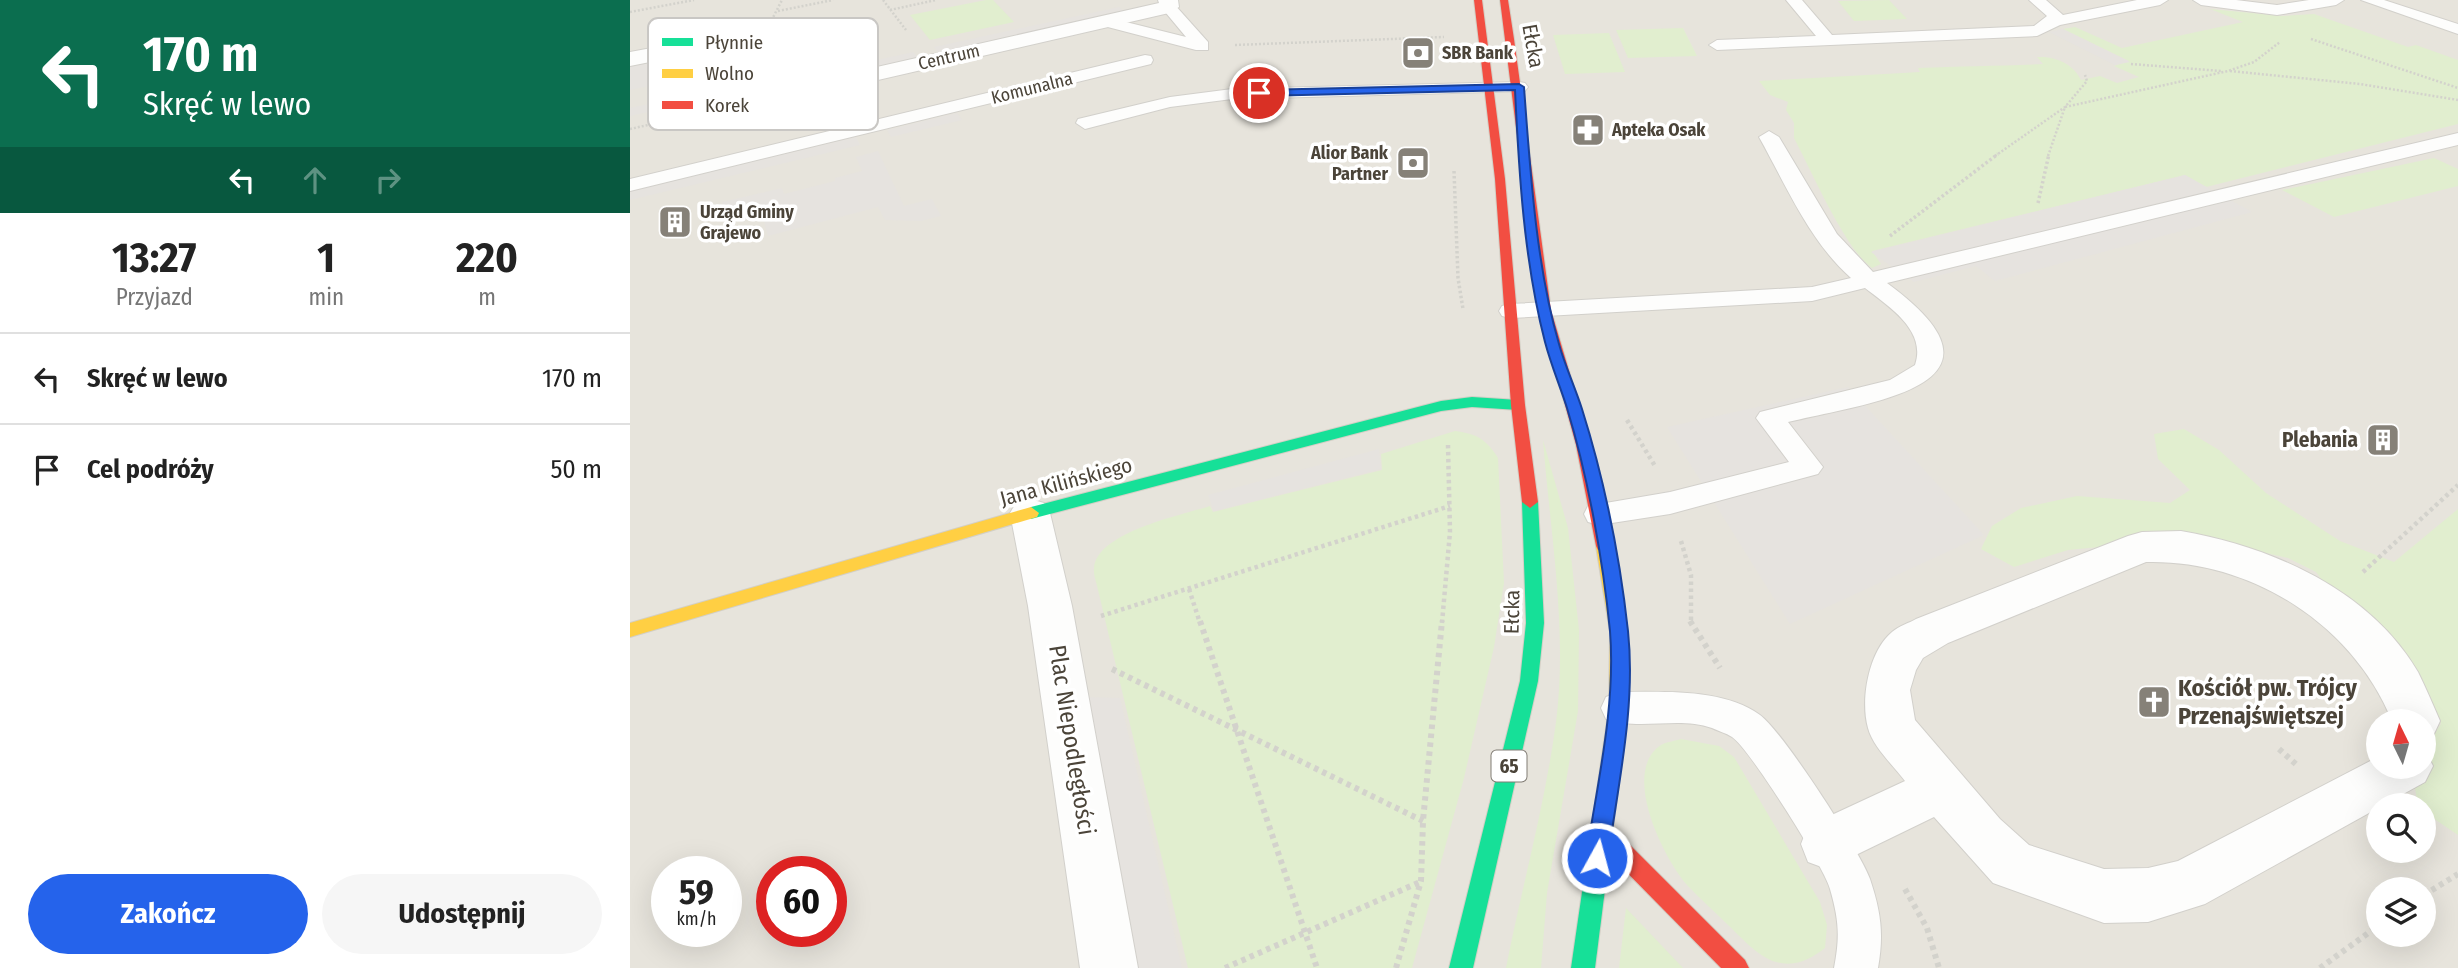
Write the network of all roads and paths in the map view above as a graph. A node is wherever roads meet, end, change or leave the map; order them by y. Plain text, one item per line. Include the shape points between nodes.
1 (694, 0) edge
2 (782, 0) edge
3 (833, 0) edge
4 (936, 0) edge
5 (1478, 0) edge
6 (1504, 0) edge
7 (1794, 0) edge
8 (2037, 0) edge
9 (2160, 0) edge
10 (2201, 0) edge
11 (2336, 0) edge
12 (2369, 0) edge
13 (680, 1) edge
14 (1169, 3) edge
15 (890, 10) dead end
16 (778, 11) junction
17 (630, 12) edge
18 (774, 18) edge
19 (2055, 21) junction
20 (1106, 22) junction
21 (2458, 29) edge
22 (2300, 36) dead end
23 (1439, 38) dead end
24 (1828, 40) junction
25 (2282, 40) dead end
26 (1717, 45) dead end
27 (1202, 46) junction
28 (648, 56) edge
29 (630, 59) edge
30 (1145, 60) dead end
31 (2131, 64) dead end
32 (2228, 71) junction
33 (878, 73) edge
34 (2085, 75) dead end
35 (1519, 87) junction
36 (1490, 88) junction
37 (2458, 88) edge
38 (2458, 100) edge
39 (2065, 107) junction
40 (1085, 123) dead end
41 (648, 125) edge
42 (878, 125) edge
43 (630, 129) edge
44 (857, 130) edge
45 (1769, 137) dead end
46 (2458, 139) edge
47 (630, 185) edge
48 (2037, 209) dead end
49 (1861, 274) junction
50 (1545, 310) junction
51 (1511, 311) junction
52 (1524, 405) junction
53 (1552, 408) dead end
54 (1575, 410) junction
55 (1444, 435) dead end
56 (2458, 485) edge
57 (1450, 506) junction
58 (1030, 513) junction
59 (1599, 514) junction
60 (2291, 582) junction
61 (1189, 589) junction
62 (1094, 618) dead end
63 (630, 630) edge
64 (1101, 664) dead end
65 (1619, 708) junction
66 (2413, 709) edge
67 (1237, 732) junction
68 (2384, 779) edge
69 (1942, 788) junction
70 (1423, 821) junction
71 (1600, 830) junction
72 (1827, 844) junction
73 (2458, 874) edge
74 (1421, 881) junction
75 (2436, 888) edge
76 (1306, 932) junction
77 (2366, 935) edge
78 (1109, 968) edge
79 (1225, 968) edge
80 (1317, 968) edge
81 (1396, 968) edge
82 (1461, 968) edge
83 (1583, 968) edge
84 (1737, 968) edge
85 (1856, 968) edge
86 (2320, 968) edge

1 - 13 path
2 - 16 path
3 - 16 path
4 - 15 path
5 - 36 main road, Ełcka / 65
6 - 35 main road, Ełcka
7 - 24 lane
8 - 19 lane via 2055,15
9 - 19 lane
10 - 11 lane via 2277,10
12 - 21 lane
13 - 17 path
14 - 20 street, Centrum
14 - 27 lane
16 - 18 path
19 - 24 lane via 2042,29 2015,33
20 - 27 lane
20 - 33 street, Centrum
22 - 37 path
23 - 27 path
24 - 26 lane
25 - 32 path via 2254,62
28 - 29 street
30 - 42 lane, Komunalna
31 - 32 path
32 - 38 path
32 - 39 path
34 - 39 path via 2087,81
35 - 36 lane
35 - 50 main road, Ełcka via 1525,178
36 - 40 lane via 1231,94 1170,102
36 - 51 main road, Ełcka / 65
39 - 48 path via 2049,152
39 - 49 path via 1955,184 1902,230 1861,251
41 - 43 path
44 - 47 lane, Komunalna
45 - 49 lane via 1830,237
46 - 49 lane
49 - 50 lane via 1812,294
49 - 59 lane via 1905,308 1924,332 1931,356 1914,380 1770,418 1808,467 1670,503
50 - 51 lane
50 - 54 main road, Ełcka
51 - 52 main road, Ełcka / 65
52 - 58 main road, Jana Kilińskiego via 1441,405
52 - 82 main road, Ełcka / 65 via 1535,623 1529,681
53 - 54 main road
54 - 59 main road, Ełcka
55 - 57 path via 1450,449
56 - 60 path via 2357,578
57 - 61 path
57 - 70 path
58 - 63 main road, Jana Kilińskiego
58 - 78 street, Plac Niepodległości via 1050,606
59 - 65 main road, Ełcka via 1619,632
60 - 66 street via 2391,666
60 - 69 street via 2216,550 2166,544 2142,547 1907,645 1887,690 1892,728
61 - 62 path
61 - 67 path
64 - 67 path
65 - 71 main road, Ełcka
65 - 72 lane via 1693,709 1746,726 1772,755
67 - 70 path
67 - 76 path
68 - 69 street via 2186,885 2148,895 2104,896 2012,865
69 - 72 street
70 - 74 path
71 - 83 main road, Ełcka
71 - 84 main road
72 - 85 lane via 1849,879 1863,934
73 - 75 path
74 - 76 path
74 - 81 path
76 - 79 path
76 - 80 path
77 - 86 path

